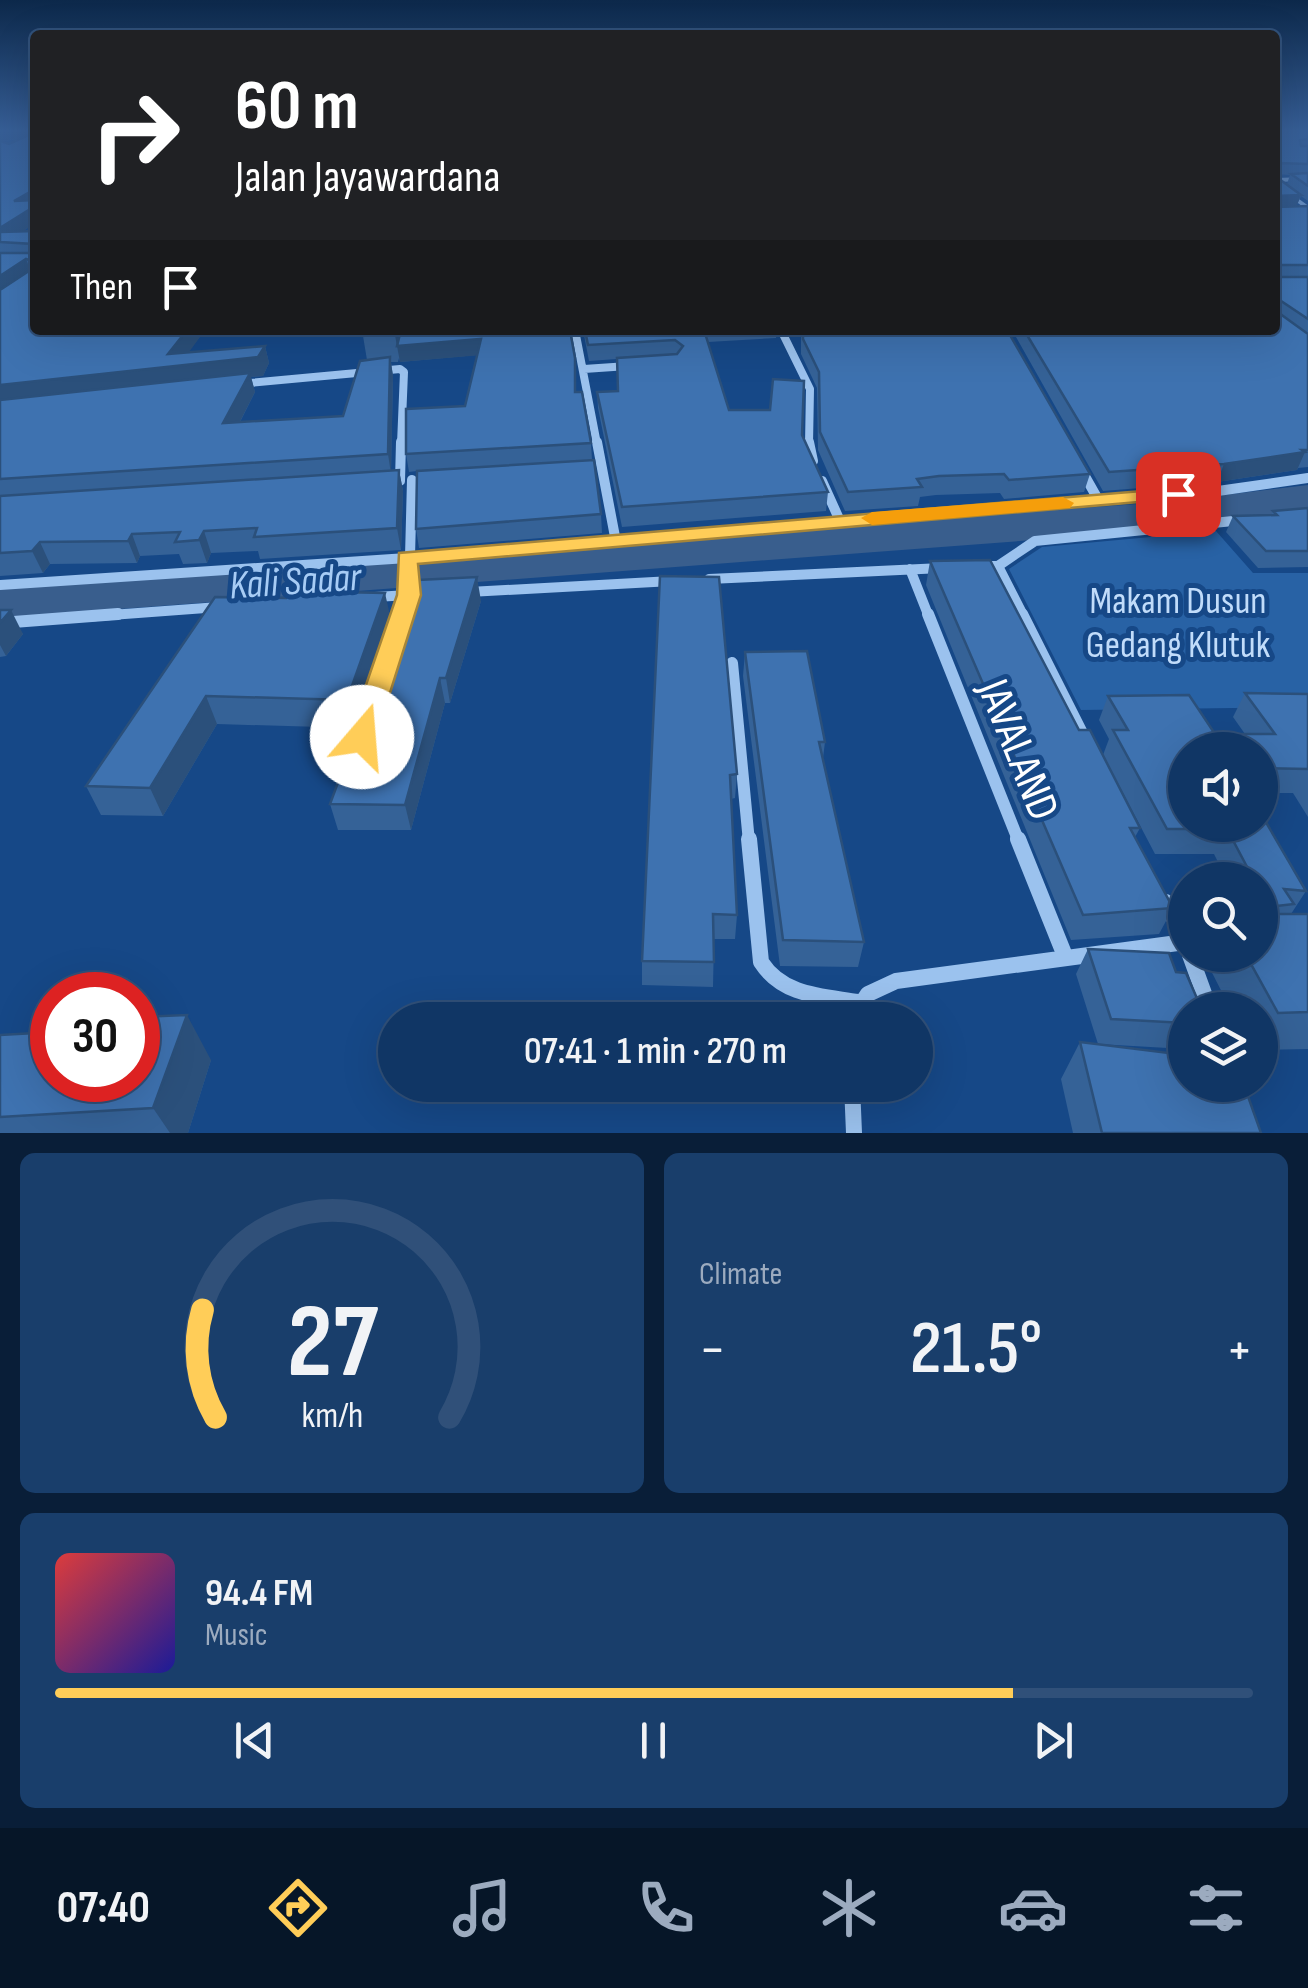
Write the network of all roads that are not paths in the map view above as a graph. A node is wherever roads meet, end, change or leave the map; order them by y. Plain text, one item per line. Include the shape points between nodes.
1 (1280, 186) edge
2 (1308, 208) edge
3 (576, 335) edge
4 (784, 335) edge
5 (638, 365) edge
6 (584, 368) junction
7 (224, 386) edge
8 (1080, 466) edge
9 (601, 469) junction
10 (582, 470) edge
11 (1308, 478) edge
12 (431, 479) edge
13 (412, 480) junction
14 (400, 481) junction
15 (381, 482) edge
16 (1099, 500) junction
17 (1258, 518) edge
18 (840, 521) junction
19 (616, 542) junction
20 (408, 563) junction
21 (998, 566) junction
22 (910, 569) junction
23 (698, 580) edge
24 (679, 581) edge
25 (0, 585) edge
26 (409, 590) junction
27 (448, 593) edge
28 (428, 594) edge
29 (353, 599) edge
30 (240, 606) edge
31 (403, 613) edge
32 (0, 622) edge
33 (732, 663) dead end
34 (1096, 762) edge
35 (1158, 887) edge
36 (1168, 907) edge
37 (1168, 944) edge
38 (1065, 956) junction
39 (858, 1002) joint
40 (853, 1102) edge
41 (854, 1133) edge

1 - 2 street
3 - 6 street
4 - 18 street via 809,384 810,452
5 - 6 street
6 - 9 street
7 - 14 street via 404,372
8 - 16 street
9 - 10 street
9 - 19 street
11 - 16 street
12 - 13 street
13 - 14 street
13 - 20 street
14 - 15 street
16 - 18 street
17 - 21 street via 1034,541
18 - 19 street
19 - 20 street
20 - 25 street
20 - 26 street
21 - 22 street
21 - 34 street
22 - 23 street
22 - 38 street, JAVALAND
24 - 27 street
26 - 28 street
26 - 29 street
26 - 31 street
30 - 32 street
33 - 39 street via 761,962 780,986
35 - 36 street
37 - 38 street
38 - 39 street via 896,980
40 - 41 street

